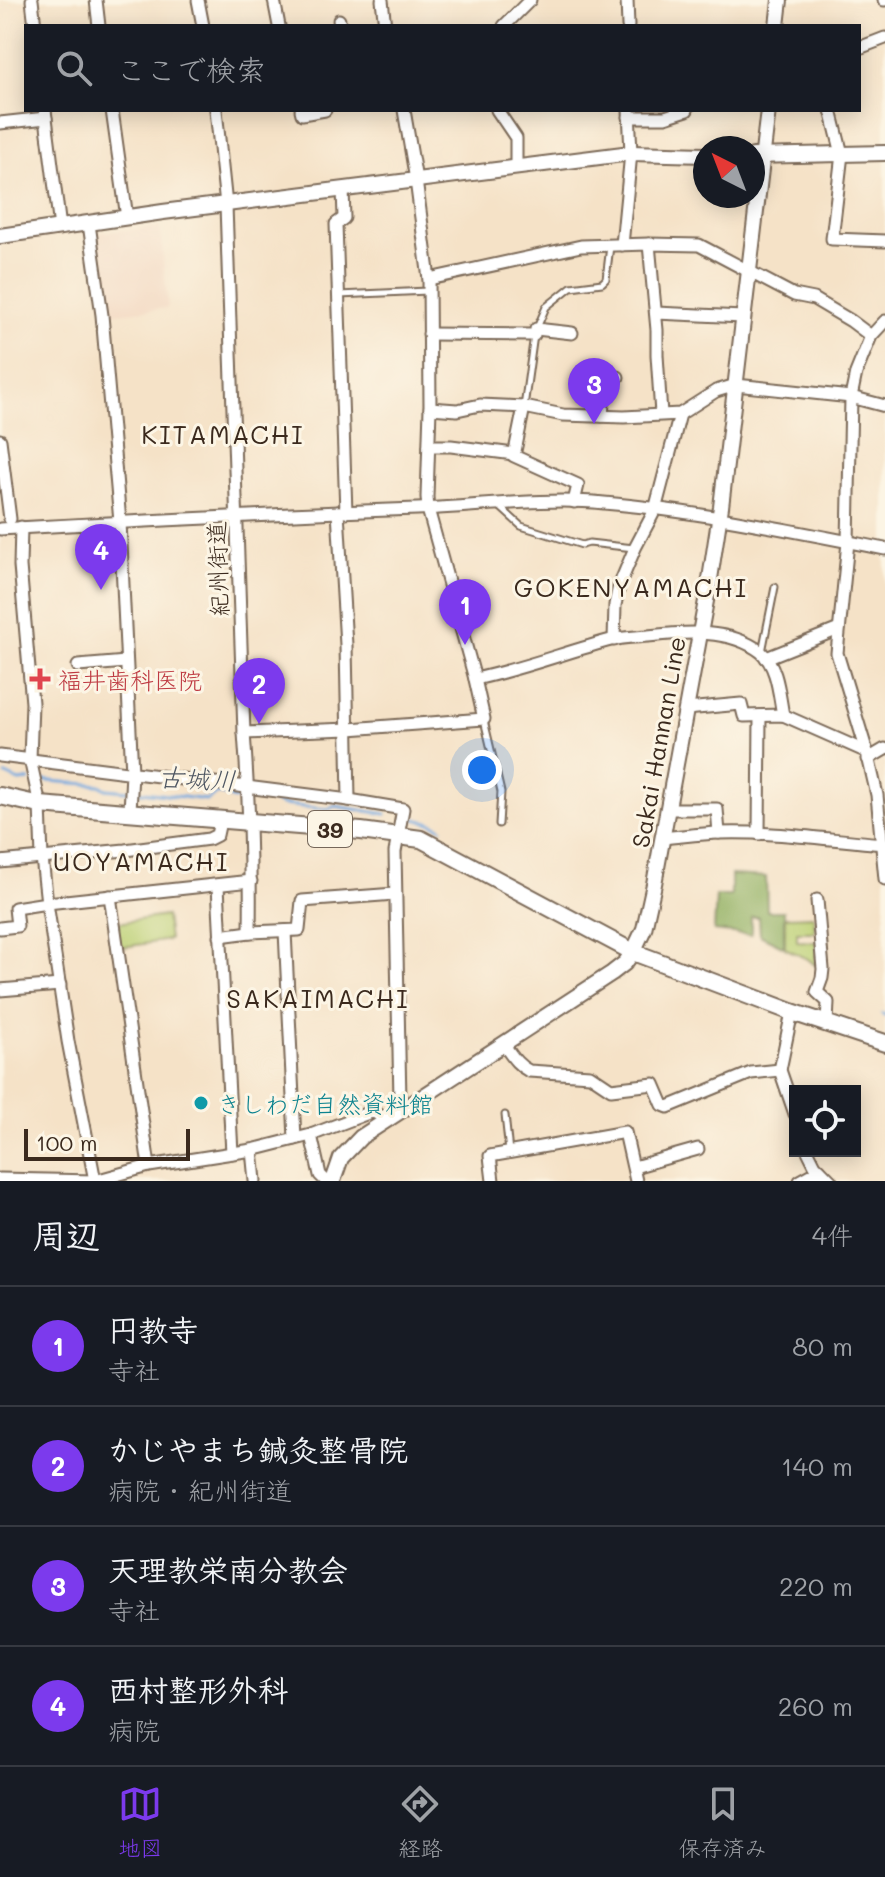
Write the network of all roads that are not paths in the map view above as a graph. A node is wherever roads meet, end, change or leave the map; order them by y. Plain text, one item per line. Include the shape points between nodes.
1 (32, 0) edge
2 (96, 0) edge
3 (198, 0) edge
4 (274, 0) edge
5 (382, 0) edge
6 (530, 0) edge
7 (627, 0) edge
8 (780, 0) edge
9 (35, 24) edge
10 (99, 24) edge
11 (203, 24) edge
12 (279, 24) edge
13 (385, 24) edge
14 (506, 24) edge
15 (628, 24) edge
16 (777, 24) edge
17 (885, 38) edge
18 (861, 47) edge
19 (112, 112) edge
20 (216, 112) edge
21 (404, 112) edge
22 (498, 112) edge
23 (681, 112) edge
24 (768, 112) edge
25 (832, 112) edge
26 (45, 114) edge
27 (629, 114) edge
28 (0, 123) edge
29 (762, 136) edge
30 (631, 153) junction
31 (885, 153) edge
32 (842, 154) junction
33 (693, 155) edge
34 (765, 156) edge
35 (516, 167) junction
36 (416, 180) junction
37 (343, 189) junction
38 (226, 205) junction
39 (753, 208) edge
40 (127, 218) junction
41 (89, 224) junction
42 (60, 228) junction
43 (0, 236) edge
44 (885, 241) edge
45 (649, 244) junction
46 (616, 245) junction
47 (748, 271) junction
48 (429, 285) junction
49 (339, 295) junction
50 (656, 313) junction
51 (743, 317) junction
52 (885, 321) edge
53 (535, 332) junction
54 (572, 333) dead end
55 (429, 334) junction
56 (871, 336) junction
57 (590, 377) dead end
58 (605, 377) junction
59 (618, 377) dead end
60 (736, 385) junction
61 (851, 397) junction
62 (885, 406) edge
63 (524, 407) junction
64 (430, 408) junction
65 (661, 414) junction
66 (680, 414) junction
67 (602, 416) junction
68 (0, 440) edge
69 (429, 446) junction
70 (514, 454) junction
71 (574, 502) junction
72 (498, 505) junction
73 (428, 509) junction
74 (655, 510) junction
75 (342, 512) junction
76 (237, 516) junction
77 (719, 518) junction
78 (10, 519) dead end
79 (120, 522) junction
80 (21, 527) junction
81 (0, 529) edge
82 (848, 542) junction
83 (635, 548) junction
84 (885, 549) edge
85 (775, 587) dead end
86 (839, 629) junction
87 (700, 633) junction
88 (614, 640) junction
89 (764, 655) junction
90 (126, 662) junction
91 (78, 666) dead end
92 (475, 679) junction
93 (686, 709) junction
94 (783, 715) junction
95 (760, 716) junction
96 (484, 719) junction
97 (349, 729) junction
98 (244, 733) junction
99 (885, 749) edge
100 (867, 755) junction
101 (0, 756) edge
102 (30, 759) junction
103 (131, 791) junction
104 (248, 795) junction
105 (0, 796) edge
106 (349, 800) junction
107 (40, 805) junction
108 (668, 809) junction
109 (220, 821) junction
110 (248, 823) junction
111 (499, 824) dead end
112 (719, 833) junction
113 (759, 834) junction
114 (397, 835) junction
115 (663, 838) junction
116 (884, 844) edge
117 (42, 858) junction
118 (0, 862) edge
119 (885, 879) edge
120 (251, 881) junction
121 (218, 886) junction
122 (395, 894) junction
123 (110, 896) junction
124 (817, 900) dead end
125 (47, 903) junction
126 (0, 928) edge
127 (285, 931) junction
128 (250, 932) junction
129 (220, 936) junction
130 (633, 952) junction
131 (60, 985) junction
132 (0, 990) edge
133 (792, 1012) junction
134 (827, 1024) junction
135 (885, 1043) edge
136 (504, 1045) junction
137 (780, 1070) junction
138 (789, 1096) edge
139 (403, 1110) junction
140 (505, 1115) dead end
141 (387, 1120) junction
142 (311, 1135) junction
143 (295, 1139) junction
144 (698, 1149) dead end
145 (252, 1150) junction
146 (232, 1153) junction
147 (510, 1153) junction
148 (811, 1157) edge
149 (149, 1166) junction
150 (634, 1167) junction
151 (820, 1170) junction
152 (0, 1179) edge
153 (95, 1181) edge
154 (255, 1181) edge
155 (326, 1181) edge
156 (333, 1181) edge
157 (493, 1181) edge
158 (636, 1181) edge
159 (800, 1181) edge
160 (831, 1181) edge

1 - 9 street
2 - 10 street
3 - 11 street
4 - 12 street
5 - 13 street
6 - 14 street
7 - 15 street
8 - 16 main road
17 - 18 street
19 - 40 street
20 - 38 street, 紀州街道
21 - 36 street
22 - 35 street via 516,138
23 - 27 street via 665,117
24 - 29 main road, Sakai Hannan Line
25 - 32 street
26 - 28 street
26 - 42 street
27 - 30 street
30 - 33 main road
30 - 35 main road
30 - 46 street
31 - 32 main road
32 - 34 main road
32 - 44 street via 832,239
35 - 36 main road
36 - 37 main road
36 - 48 street
37 - 38 main road
37 - 49 street via 344,218 336,224
38 - 40 main road
38 - 76 street, 紀州街道
39 - 47 main road, Sakai Hannan Line
40 - 41 main road
41 - 42 main road
41 - 79 street
42 - 43 main road
45 - 46 street
45 - 47 street via 699,245
45 - 50 street
46 - 48 street via 581,246
46 - 53 lane via 606,279 571,287 546,307
47 - 51 main road, Sakai Hannan Line
47 - 56 street via 794,295 814,299
48 - 49 lane
48 - 55 street
49 - 75 street
50 - 51 street
50 - 65 street
51 - 60 main road, Sakai Hannan Line
52 - 56 street
53 - 54 street
53 - 55 street
53 - 63 lane
55 - 64 street
56 - 61 street
57 - 58 street
58 - 59 street
58 - 67 street
60 - 61 street
60 - 66 street
60 - 77 main road, Sakai Hannan Line
61 - 62 street
61 - 82 street
63 - 64 street
63 - 67 street
63 - 70 street
64 - 69 street
65 - 66 street
65 - 67 street
66 - 74 street
68 - 78 street
69 - 70 street
69 - 73 street
70 - 71 street via 578,485
71 - 72 street
71 - 74 street
72 - 73 street
72 - 83 lane via 521,526 582,545
73 - 75 street
73 - 92 street
74 - 77 street
74 - 83 street
75 - 76 street
75 - 97 street
76 - 79 street
76 - 98 street, 紀州街道
77 - 82 street
77 - 87 main road, Sakai Hannan Line
79 - 80 street
79 - 90 street
80 - 81 street
80 - 102 street via 32,703
82 - 84 street
82 - 86 street
83 - 88 street via 619,586
85 - 89 lane
86 - 89 street
86 - 100 street via 837,653
87 - 88 street
87 - 89 street via 729,637
87 - 93 main road, Sakai Hannan Line
88 - 92 street
89 - 94 street via 774,672
90 - 91 street
90 - 103 street
92 - 96 street
93 - 95 street via 741,704 744,716
93 - 108 main road, Sakai Hannan Line
94 - 95 street
94 - 100 street
95 - 113 street
96 - 97 street
96 - 111 lane via 501,792
97 - 98 street
97 - 106 street
98 - 104 street, 紀州街道
99 - 100 street
100 - 116 street
101 - 102 street
102 - 103 street
102 - 107 street
103 - 104 street
103 - 107 main road, 39
103 - 109 main road, 39
104 - 106 street
104 - 110 street, 紀州街道
105 - 107 main road, 39
106 - 114 street via 403,809
107 - 117 street
108 - 112 street via 717,809
108 - 115 main road, Sakai Hannan Line
109 - 110 main road, 39
109 - 117 street via 217,835 209,839
110 - 114 main road, 39
110 - 120 street, 紀州街道
112 - 113 street
112 - 115 street
113 - 116 street
114 - 122 street
114 - 130 main road, 39 via 421,839
115 - 130 main road, Sakai Hannan Line via 644,929
116 - 119 street
117 - 118 street
117 - 125 street
120 - 121 street
120 - 128 street, 紀州街道
121 - 123 street
121 - 129 street
122 - 127 street via 302,901 299,930
122 - 139 street
123 - 125 street
123 - 149 street
124 - 134 street via 822,974 817,992 828,1002
125 - 126 street via 15,908 17,926
125 - 131 street
127 - 128 street
127 - 143 street
128 - 129 street
129 - 146 street
130 - 133 main road, 39
130 - 136 main road, Sakai Hannan Line via 612,973
131 - 132 street
131 - 153 street
133 - 134 main road, 39
133 - 137 street
134 - 135 main road, 39
136 - 137 street via 529,1071 590,1075 611,1089 654,1084 668,1107 751,1073
136 - 139 main road, Sakai Hannan Line
137 - 138 street
139 - 141 main road, Sakai Hannan Line
140 - 147 lane
141 - 142 street via 368,1113
141 - 156 main road, Sakai Hannan Line via 350,1147
142 - 143 street
142 - 155 street
143 - 145 street
144 - 150 street
145 - 146 street
145 - 154 street
146 - 149 street
147 - 150 street via 625,1132
147 - 157 street via 490,1156
148 - 151 street
149 - 153 street
150 - 158 street
151 - 159 street
151 - 160 street
152 - 153 street

